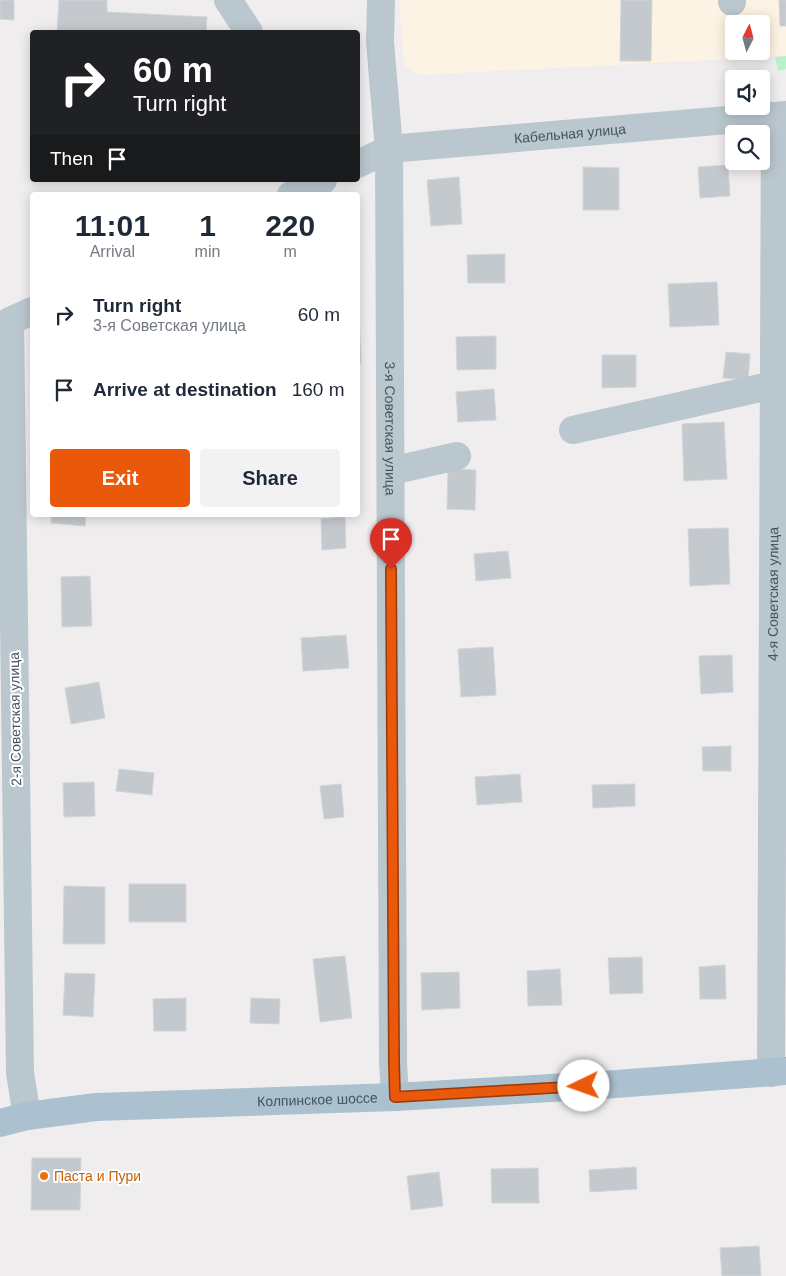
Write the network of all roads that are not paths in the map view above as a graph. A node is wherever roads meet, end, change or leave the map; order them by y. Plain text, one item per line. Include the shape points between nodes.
1 (228, 0) edge
2 (381, 0) edge
3 (248, 30) edge
4 (369, 41) edge
5 (780, 116) edge
6 (389, 149) junction
7 (360, 163) edge
8 (319, 182) edge
9 (297, 192) edge
10 (21, 316) edge
11 (773, 385) junction
12 (573, 430) dead end
13 (457, 456) dead end
14 (391, 471) junction
15 (779, 1072) edge
16 (395, 1097) junction
17 (27, 1116) junction
18 (0, 1123) edge

1 - 3 street
2 - 4 street, 3-я Советская улица
4 - 6 street, 3-я Советская улица
5 - 6 street, Кабельная улица
5 - 11 street, 4-я Советская улица
6 - 7 street, Кабельная улица
6 - 14 street, 3-я Советская улица
8 - 9 street
10 - 17 street, 2-я Советская улица via 20,1073
11 - 12 street
11 - 15 street, 4-я Советская улица
13 - 14 street
14 - 16 street, 3-я Советская улица
15 - 16 main road, Колпинское шоссе
16 - 17 main road, Колпинское шоссе via 96,1107
17 - 18 main road, Колпинское шоссе

